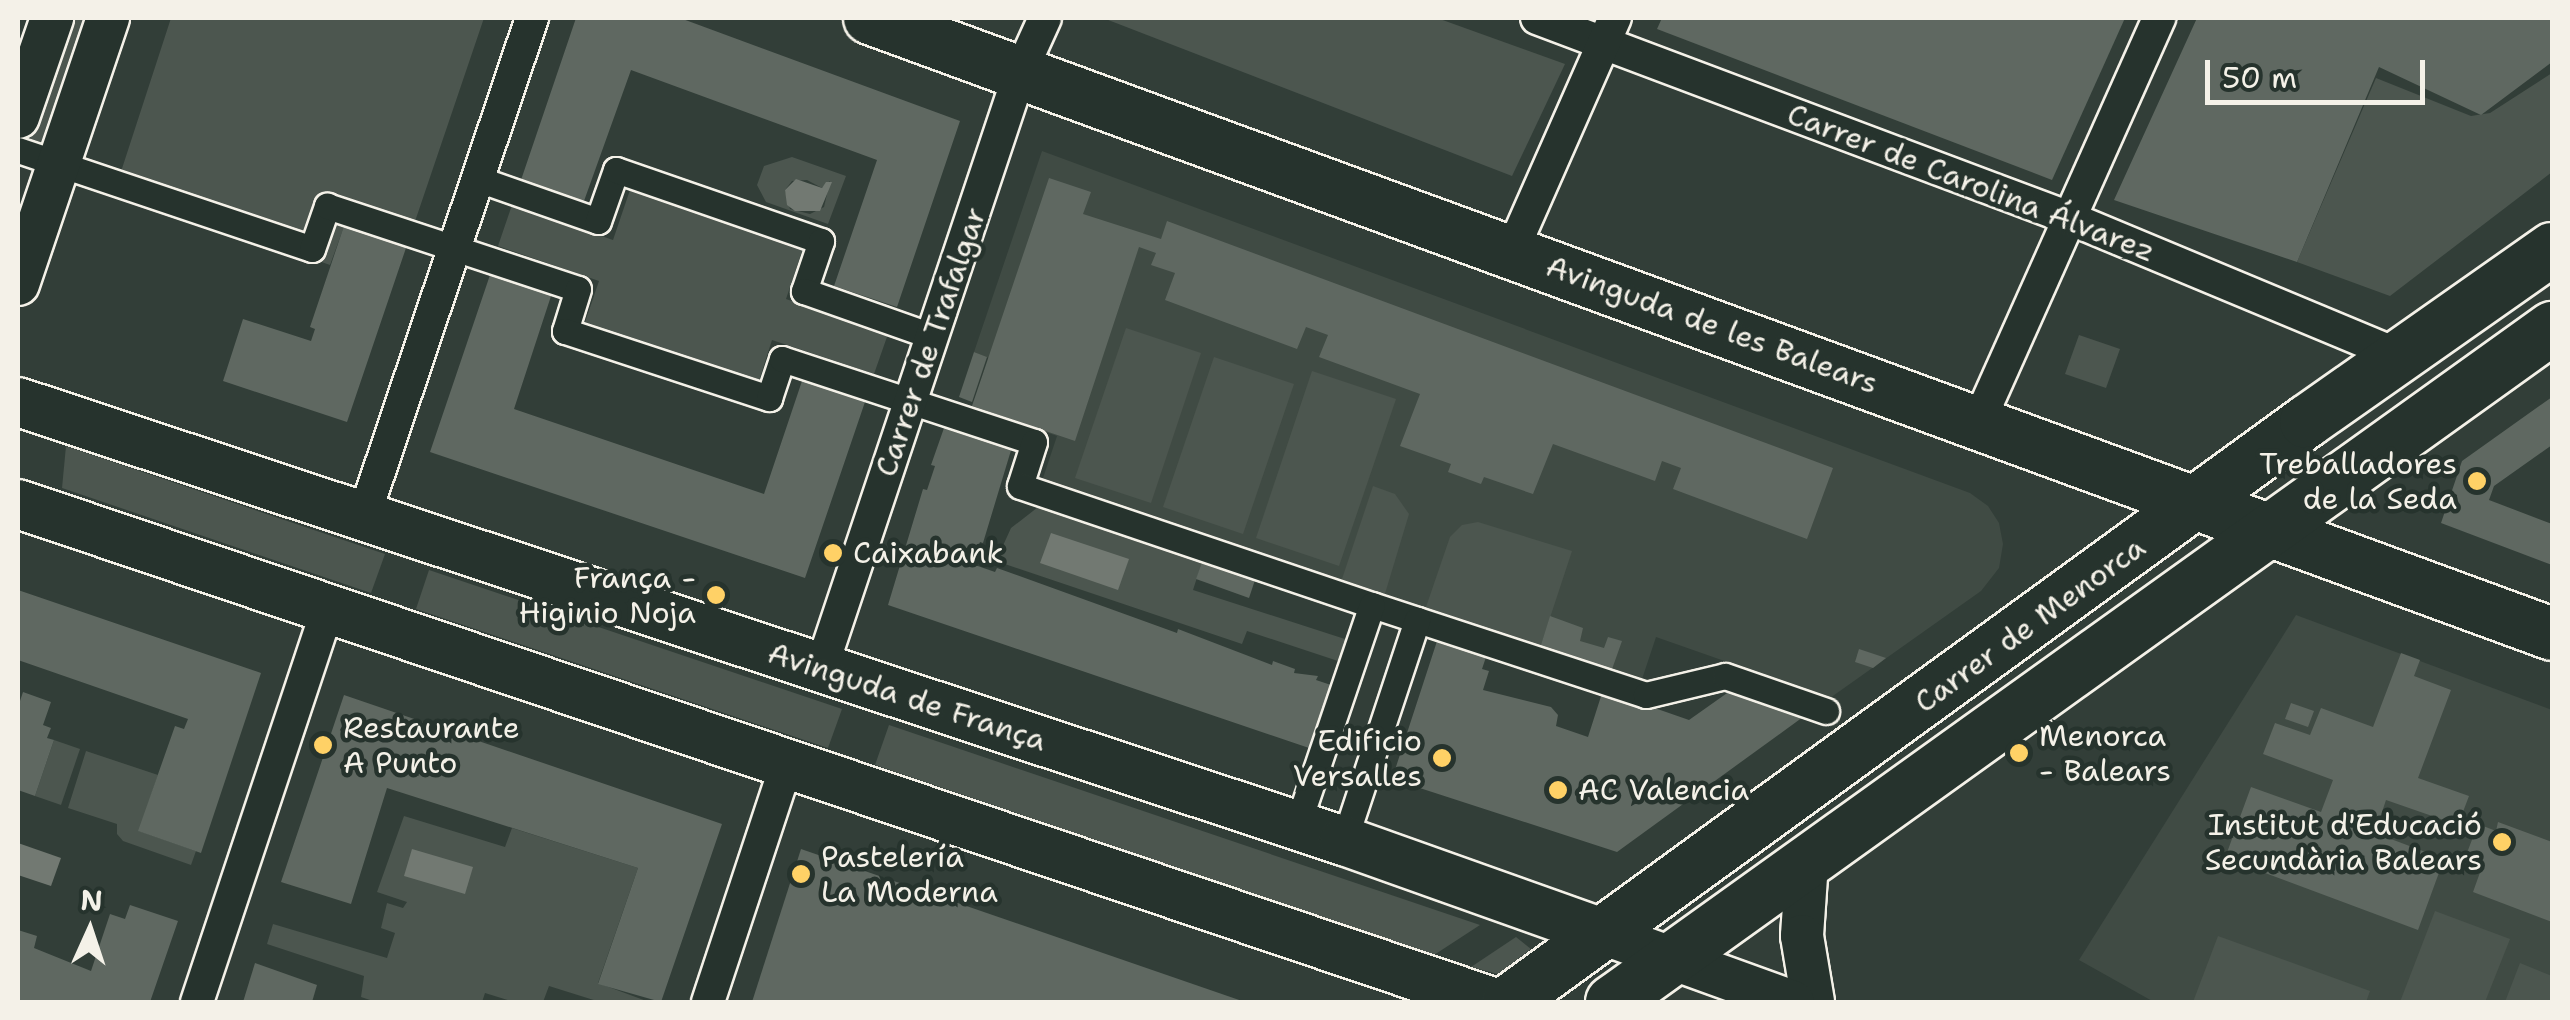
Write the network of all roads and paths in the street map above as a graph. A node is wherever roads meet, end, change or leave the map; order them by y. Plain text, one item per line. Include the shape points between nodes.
1 (52, 18) edge
2 (108, 18) edge
3 (532, 18) edge
4 (870, 18) edge
5 (1045, 18) edge
6 (1537, 18) edge
7 (2159, 18) edge
8 (1609, 30) edge
9 (1020, 73) junction
10 (18, 117) edge
11 (37, 157) edge
12 (478, 180) junction
13 (2069, 218) junction
14 (454, 248) junction
15 (2552, 249) edge
16 (1512, 251) junction
17 (18, 284) edge
18 (2552, 328) edge
19 (932, 336) junction
20 (2401, 356) junction
21 (911, 401) junction
22 (18, 402) edge
23 (1978, 423) junction
24 (18, 504) edge
25 (2197, 504) junction
26 (364, 516) junction
27 (2266, 532) junction
28 (1372, 605) junction
29 (328, 609) junction
30 (1417, 620) junction
31 (2552, 634) edge
32 (821, 669) junction
33 (1826, 711) dead end
34 (786, 766) junction
35 (1297, 826) junction
36 (1344, 841) junction
37 (1807, 862) junction
38 (1602, 932) junction
39 (1670, 960) junction
40 (197, 1002) edge
41 (708, 1002) edge
42 (1493, 1002) edge
43 (1508, 1002) edge
44 (1612, 1002) edge
45 (1794, 1002) edge
46 (1813, 1002) edge

1 - 10 street
2 - 11 street
3 - 12 street
4 - 9 main road, Avinguda de les Balears
5 - 9 street, Carrer de Trafalgar
6 - 8 street, Carrer de Carolina Álvarez
7 - 13 street
8 - 13 street, Carrer de Carolina Álvarez
8 - 16 street
9 - 16 main road, Avinguda de les Balears
9 - 19 street, Carrer de Trafalgar
11 - 14 street via 312,249 327,206
11 - 17 street
12 - 14 street
12 - 19 street via 598,222 616,170 635,176 821,241 804,292
13 - 20 street, Carrer de Carolina Álvarez
13 - 23 street
14 - 21 street via 578,289 565,331 769,398 782,359
14 - 26 street
15 - 20 main road, Carrer de Menorca
16 - 23 main road, Avinguda de les Balears
18 - 27 main road, Carrer de Menorca
19 - 21 street, Carrer de Trafalgar
20 - 25 main road, Carrer de Menorca
21 - 28 street via 1034,442 1020,486
21 - 32 street, Carrer de Trafalgar
22 - 26 main road, Avinguda de França
23 - 25 main road, Avinguda de les Balears
24 - 29 main road
25 - 27 main road, Avinguda de les Balears
25 - 38 main road, Carrer de Menorca
26 - 32 main road, Avinguda de França
27 - 31 main road, Avinguda de les Balears
27 - 37 main road, Carrer de Menorca
28 - 30 street
28 - 35 street
29 - 34 main road
29 - 40 street
30 - 33 street via 1646,695 1726,676
30 - 36 street
32 - 35 main road, Avinguda de França
34 - 41 street
34 - 42 main road
35 - 36 main road, Avinguda de França
36 - 38 main road, Avinguda de França
37 - 39 main road, Carrer de Menorca
37 - 46 street via 1802,936
38 - 39 street, Avinguda de França
38 - 43 main road, Carrer de Menorca
39 - 44 main road, Carrer de Menorca
39 - 45 street, Avinguda de França

